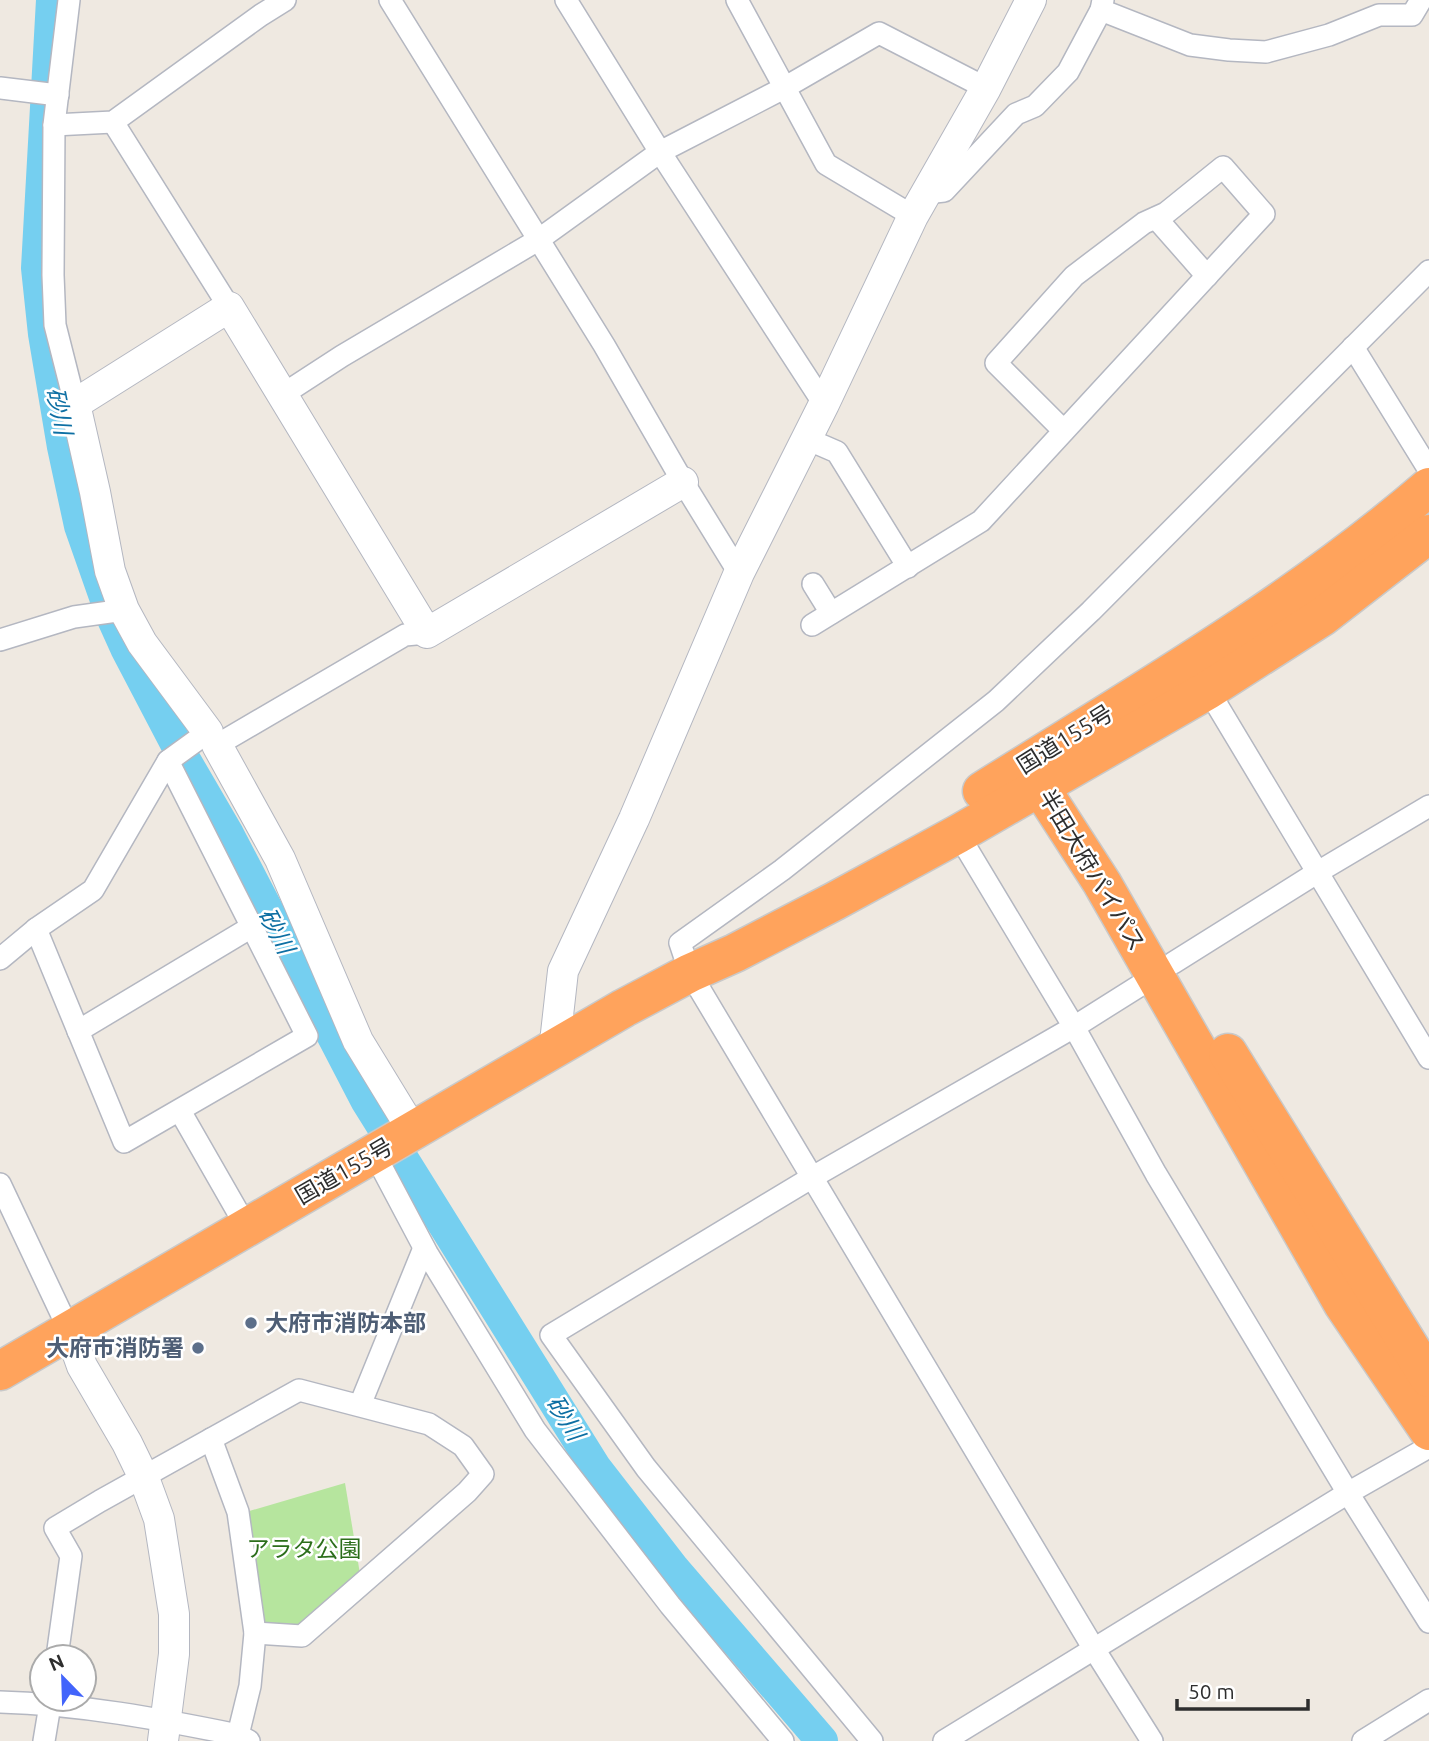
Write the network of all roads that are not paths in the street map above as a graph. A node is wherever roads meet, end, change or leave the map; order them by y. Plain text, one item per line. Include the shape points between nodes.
1 (69, 0) edge
2 (285, 0) edge
3 (390, 0) edge
4 (566, 0) edge
5 (737, 0) edge
6 (1031, 0) edge
7 (1421, 0) edge
8 (1102, 5) edge
9 (0, 88) edge
10 (784, 88) junction
11 (986, 88) junction
12 (57, 95) junction
13 (113, 122) junction
14 (54, 125) junction
15 (660, 152) junction
16 (919, 205) junction
17 (1156, 218) junction
18 (538, 240) junction
19 (1429, 271) edge
20 (1207, 276) junction
21 (229, 307) junction
22 (1353, 347) junction
23 (282, 395) junction
24 (75, 404) junction
25 (824, 404) junction
26 (1064, 431) junction
27 (807, 439) junction
28 (1429, 470) edge
29 (683, 482) junction
30 (1429, 486) edge
31 (1429, 534) edge
32 (908, 567) junction
33 (739, 573) junction
34 (813, 584) dead end
35 (123, 610) junction
36 (831, 613) junction
37 (811, 625) dead end
38 (427, 633) junction
39 (0, 640) edge
40 (1208, 690) junction
41 (211, 737) junction
42 (169, 761) junction
43 (1044, 774) junction
44 (1429, 806) edge
45 (958, 834) junction
46 (1318, 872) junction
47 (253, 926) junction
48 (36, 929) junction
49 (0, 959) edge
50 (1164, 970) junction
51 (690, 973) junction
52 (1073, 1027) junction
53 (78, 1031) junction
54 (554, 1051) junction
55 (1429, 1058) edge
56 (180, 1111) junction
57 (413, 1132) junction
58 (375, 1153) junction
59 (811, 1178) junction
60 (0, 1185) edge
61 (247, 1228) junction
62 (424, 1248) junction
63 (70, 1332) junction
64 (0, 1371) edge
65 (1429, 1378) edge
66 (360, 1405) junction
67 (1429, 1431) edge
68 (211, 1439) junction
69 (1429, 1447) edge
70 (144, 1478) junction
71 (1348, 1493) junction
72 (1429, 1622) edge
73 (255, 1633) junction
74 (59, 1643) edge
75 (1094, 1649) junction
76 (1429, 1700) edge
77 (28, 1701) edge
78 (0, 1702) edge
79 (49, 1713) edge
80 (97, 1713) edge
81 (165, 1731) edge
82 (243, 1738) edge
83 (44, 1741) edge
84 (783, 1741) edge
85 (872, 1741) edge
86 (944, 1741) edge
87 (1152, 1741) edge
88 (1363, 1741) edge

1 - 12 street
2 - 13 street
3 - 18 street
4 - 15 street
5 - 10 street
6 - 11 street
7 - 8 street via 1412,15 1378,15 1329,35 1266,52 1190,45
8 - 16 street via 1068,72 1035,106 1016,114 944,191
9 - 12 street
10 - 11 street via 879,33
10 - 15 street
10 - 16 street via 826,164
11 - 16 street
12 - 14 street
13 - 14 street
13 - 21 street
14 - 24 street via 55,325
15 - 18 street
15 - 25 street
16 - 25 street
17 - 20 street
17 - 20 street via 1223,167 1264,214
17 - 26 street via 1074,276 996,363
18 - 23 street
18 - 29 street
19 - 22 street
20 - 26 street
21 - 23 street
21 - 24 street
22 - 28 street
22 - 51 street via 996,701 782,870 680,943
23 - 38 street
24 - 35 street via 110,571
25 - 27 street
26 - 32 street via 981,521
27 - 32 street via 837,452
27 - 33 street
29 - 33 street
29 - 38 street
30 - 43 highway, 国道155号 via 1350,552
31 - 40 highway, 国道155号 via 1322,617
32 - 36 street
33 - 54 street via 563,971
34 - 36 street
35 - 39 street via 74,617
35 - 41 street
36 - 37 street
38 - 41 street via 405,635
40 - 43 highway, 国道155号
40 - 46 street
41 - 42 street
41 - 57 street via 280,859 358,1041
42 - 47 street
42 - 48 street via 93,890
43 - 45 highway, 国道155号
43 - 50 highway, 半田大府パイパス
43 - 51 highway, 国道155号 via 947,813 732,940
44 - 46 street
45 - 51 highway, 国道155号
45 - 52 street
46 - 50 street
46 - 55 street
47 - 53 street
47 - 56 street via 307,1036
48 - 49 street
48 - 53 street
50 - 52 street
50 - 65 highway, 半田大府パイパス
50 - 67 highway, 半田大府パイパス via 1343,1304
51 - 54 highway, 国道155号
51 - 59 street
52 - 59 street
52 - 71 street
53 - 56 street via 124,1142
54 - 57 highway, 国道155号
56 - 61 street
57 - 58 highway, 国道155号
58 - 61 highway, 国道155号
58 - 62 street
59 - 75 street
59 - 85 street via 551,1335 646,1468
60 - 63 street
61 - 63 highway, 国道155号
62 - 66 street
62 - 84 street via 535,1430 670,1605
63 - 64 highway, 国道155号
63 - 70 street via 82,1366
66 - 68 street via 299,1390
66 - 73 street via 429,1424 463,1446 483,1474 302,1636
68 - 70 street
68 - 73 street via 238,1513
69 - 71 street
70 - 74 street via 55,1528 71,1556
70 - 81 street via 159,1519 174,1614
71 - 72 street
71 - 75 street
73 - 82 street
75 - 86 street
75 - 87 street
76 - 88 street
77 - 78 street
79 - 83 street
80 - 81 street
81 - 82 street

